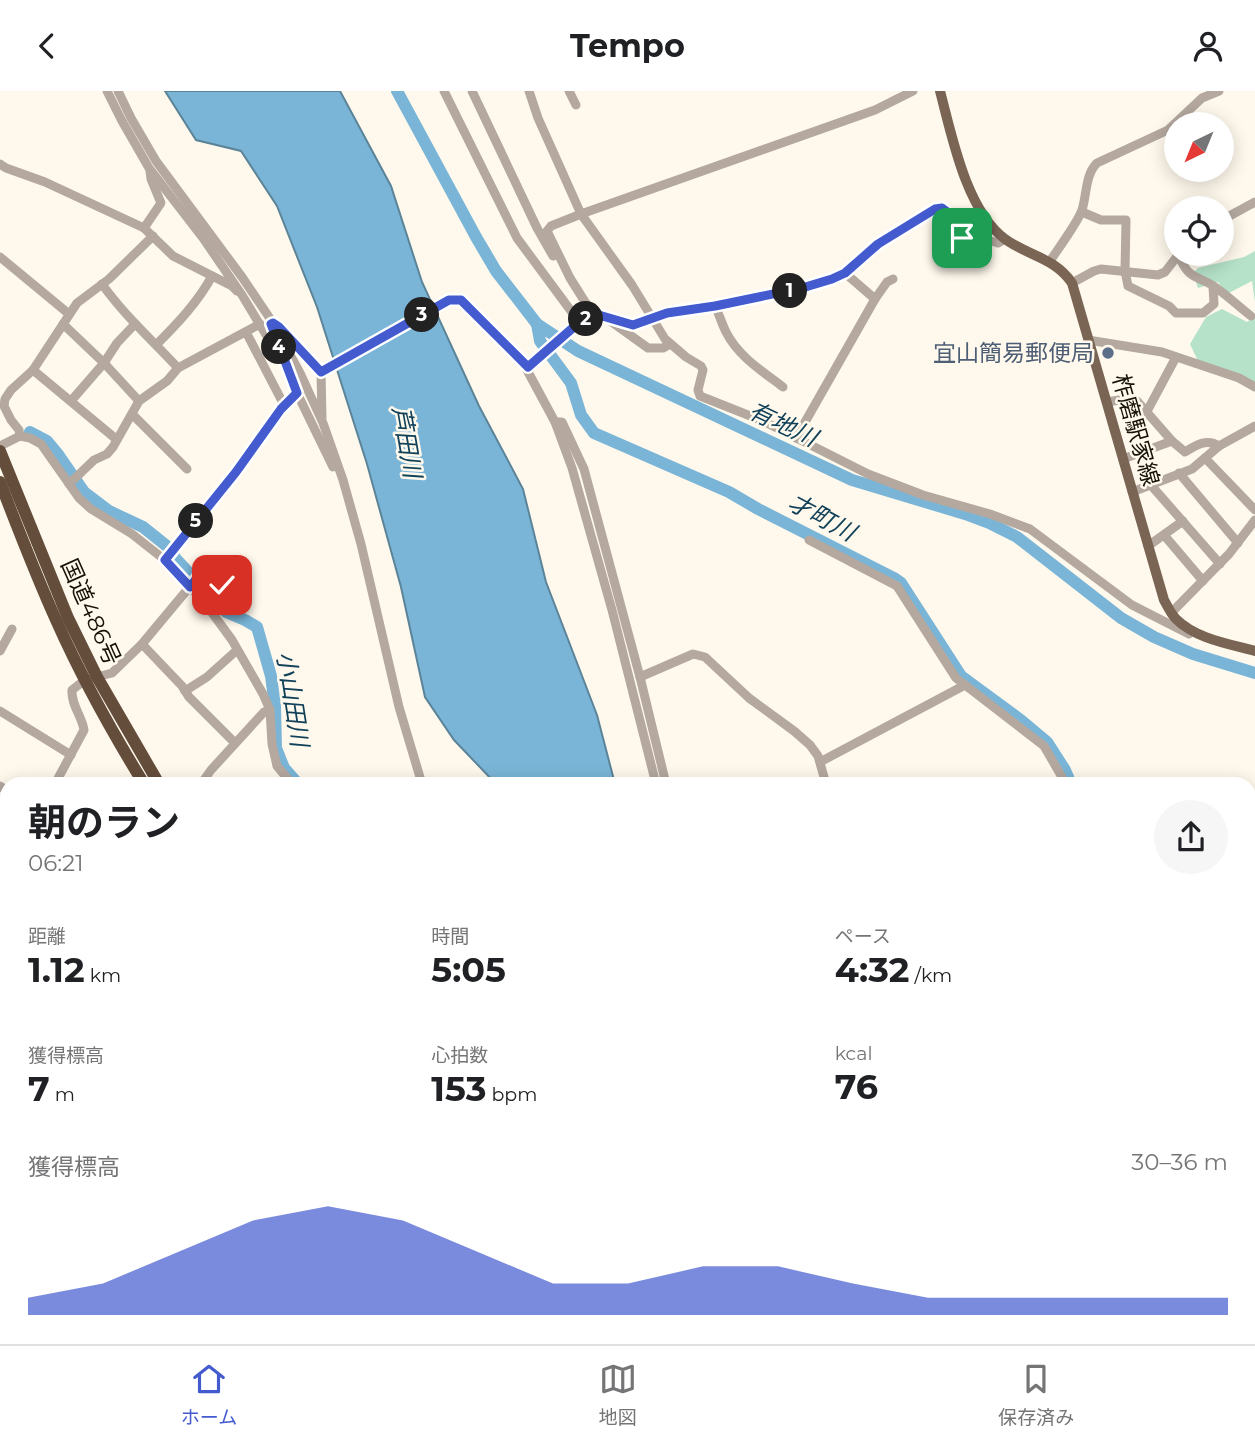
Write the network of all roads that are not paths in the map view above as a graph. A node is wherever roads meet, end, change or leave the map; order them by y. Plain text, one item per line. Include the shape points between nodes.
1 (107, 91) edge
2 (118, 91) edge
3 (444, 91) edge
4 (472, 91) edge
5 (529, 91) edge
6 (569, 91) edge
7 (913, 91) edge
8 (940, 91) edge
9 (1219, 91) edge
10 (576, 104) dead end
11 (131, 118) junction
12 (142, 155) junction
13 (0, 164) edge
14 (149, 168) junction
15 (1255, 202) edge
16 (1082, 212) junction
17 (1234, 213) edge
18 (581, 214) junction
19 (144, 228) junction
20 (153, 236) junction
21 (1005, 239) junction
22 (0, 257) edge
23 (1049, 261) junction
24 (1169, 266) edge
25 (1183, 266) edge
26 (1125, 271) junction
27 (845, 273) junction
28 (212, 276) junction
29 (570, 278) junction
30 (893, 279) dead end
31 (1072, 283) junction
32 (102, 284) junction
33 (1213, 286) junction
34 (242, 295) junction
35 (875, 299) junction
36 (715, 306) junction
37 (592, 313) junction
38 (69, 314) junction
39 (1251, 316) dead end
40 (606, 317) junction
41 (653, 318) junction
42 (63, 324) junction
43 (135, 324) junction
44 (268, 324) junction
45 (574, 327) junction
46 (246, 332) junction
47 (1088, 340) junction
48 (157, 344) junction
49 (670, 344) junction
50 (1176, 357) junction
51 (104, 363) junction
52 (528, 367) junction
53 (178, 368) junction
54 (33, 370) junction
55 (321, 372) junction
56 (783, 387) dead end
57 (1255, 387) edge
58 (297, 393) junction
59 (71, 401) junction
60 (139, 401) junction
61 (1107, 402) junction
62 (284, 405) junction
63 (1146, 413) junction
64 (132, 414) junction
65 (555, 422) junction
66 (323, 423) junction
67 (1255, 426) edge
68 (20, 436) junction
69 (796, 438) junction
70 (116, 439) junction
71 (1172, 442) junction
72 (1220, 446) junction
73 (0, 448) edge
74 (1205, 458) junction
75 (1123, 459) junction
76 (187, 469) dead end
77 (1179, 473) junction
78 (343, 480) junction
79 (72, 481) junction
80 (0, 482) edge
81 (1150, 484) junction
82 (1132, 492) junction
83 (1255, 510) edge
84 (1255, 520) edge
85 (1183, 521) junction
86 (1164, 535) junction
87 (809, 540) dead end
88 (1238, 543) junction
89 (1148, 546) junction
90 (169, 554) junction
91 (1220, 564) junction
92 (1203, 581) junction
93 (193, 583) junction
94 (222, 585) dead end
95 (1171, 613) junction
96 (12, 629) dead end
97 (1201, 635) junction
98 (142, 644) junction
99 (237, 650) junction
100 (1254, 650) edge
101 (0, 651) edge
102 (640, 677) junction
103 (91, 678) junction
104 (965, 685) junction
105 (185, 691) junction
106 (270, 710) junction
107 (0, 711) edge
108 (234, 743) junction
109 (71, 755) junction
110 (820, 762) junction
111 (59, 777) edge
112 (140, 777) edge
113 (155, 777) edge
114 (206, 777) edge
115 (286, 777) edge
116 (420, 777) edge
117 (654, 777) edge
118 (664, 777) edge
119 (824, 777) edge
120 (1062, 777) edge

1 - 12 street
2 - 11 street
3 - 45 street via 517,238 575,315
4 - 29 street via 537,228
5 - 18 street
6 - 10 street
7 - 18 street via 875,110
8 - 21 main road, 柞磨駅家線 via 971,193
9 - 16 street via 1202,98 1168,130 1097,163 1089,176
11 - 12 street
11 - 44 street via 156,161 242,277
12 - 14 street
13 - 19 street
14 - 19 street via 161,203
14 - 34 street
15 - 17 street
16 - 23 street
16 - 26 street via 1101,220 1126,220
18 - 29 street via 547,231
18 - 41 street
19 - 20 street
20 - 28 street via 173,256
20 - 32 street
21 - 23 main road, 柞磨駅家線
21 - 27 street via 999,243 962,238 946,211 935,209 878,244
22 - 38 street
23 - 31 main road, 柞磨駅家線
24 - 26 street via 1158,275
25 - 33 street via 1192,277
26 - 31 street via 1101,269
26 - 33 street via 1128,286 1176,313 1203,313 1214,304
27 - 35 street
27 - 36 street via 802,288
28 - 34 street
28 - 48 street
29 - 37 street
30 - 35 street
31 - 47 main road, 柞磨駅家線
32 - 38 street
32 - 43 street
33 - 39 street
34 - 44 street
35 - 69 street
36 - 41 street
36 - 56 street via 737,348
37 - 40 street
37 - 45 street
38 - 42 street
40 - 41 street via 633,325
40 - 49 street via 648,348
41 - 49 street
42 - 51 street
42 - 54 street
43 - 48 street
43 - 51 street
44 - 46 street
44 - 55 street via 279,327
44 - 58 street
44 - 66 street via 301,375
45 - 52 street
46 - 53 street
46 - 62 street
47 - 50 street
47 - 61 main road, 柞磨駅家線
48 - 53 street
49 - 69 street via 701,366 700,396
50 - 57 street
50 - 63 street
51 - 59 street
51 - 60 street
52 - 55 street via 461,300 449,300
52 - 65 street
53 - 60 street
54 - 59 street
54 - 68 street via 5,399 4,406
55 - 66 street
58 - 62 street
58 - 78 street via 338,479
59 - 70 street
60 - 64 street
61 - 63 street via 1131,398
61 - 75 main road, 柞磨駅家線
62 - 90 street
63 - 71 street
64 - 70 street
64 - 76 street
65 - 102 street via 562,422 584,469
65 - 117 street via 612,610
66 - 78 street
67 - 72 street
68 - 73 street
68 - 79 street via 41,444
69 - 97 street via 867,474 1030,529 1132,605 1192,635
70 - 79 street via 107,454
71 - 72 street via 1185,452 1201,442
71 - 75 street
72 - 74 street
73 - 103 highway, 国道486号
74 - 77 street
74 - 83 street
75 - 82 main road, 柞磨駅家線
77 - 81 street
77 - 88 street
78 - 116 street
79 - 90 street via 79,498 91,509
80 - 103 highway, 国道486号 via 47,600
81 - 82 street
81 - 85 street
82 - 89 main road, 柞磨駅家線
84 - 88 street
85 - 86 street
85 - 91 street
86 - 89 street
86 - 92 street
87 - 104 street via 897,586
88 - 91 street
89 - 95 main road, 柞磨駅家線
90 - 93 street
91 - 92 street
92 - 95 street
93 - 94 street via 207,574
93 - 98 street
93 - 99 street
95 - 97 main road
96 - 101 street
97 - 100 main road
98 - 103 street via 111,673
98 - 105 street
99 - 105 street
99 - 106 street
102 - 110 street via 693,654 705,657 749,698 794,730
102 - 118 street
103 - 109 street via 72,690 84,730
103 - 112 highway, 国道486号
103 - 113 highway, 国道486号
104 - 110 street
104 - 120 street via 1044,746
105 - 108 street
106 - 108 street
106 - 115 street via 277,766
107 - 109 street
108 - 114 street
109 - 111 street
110 - 119 street

